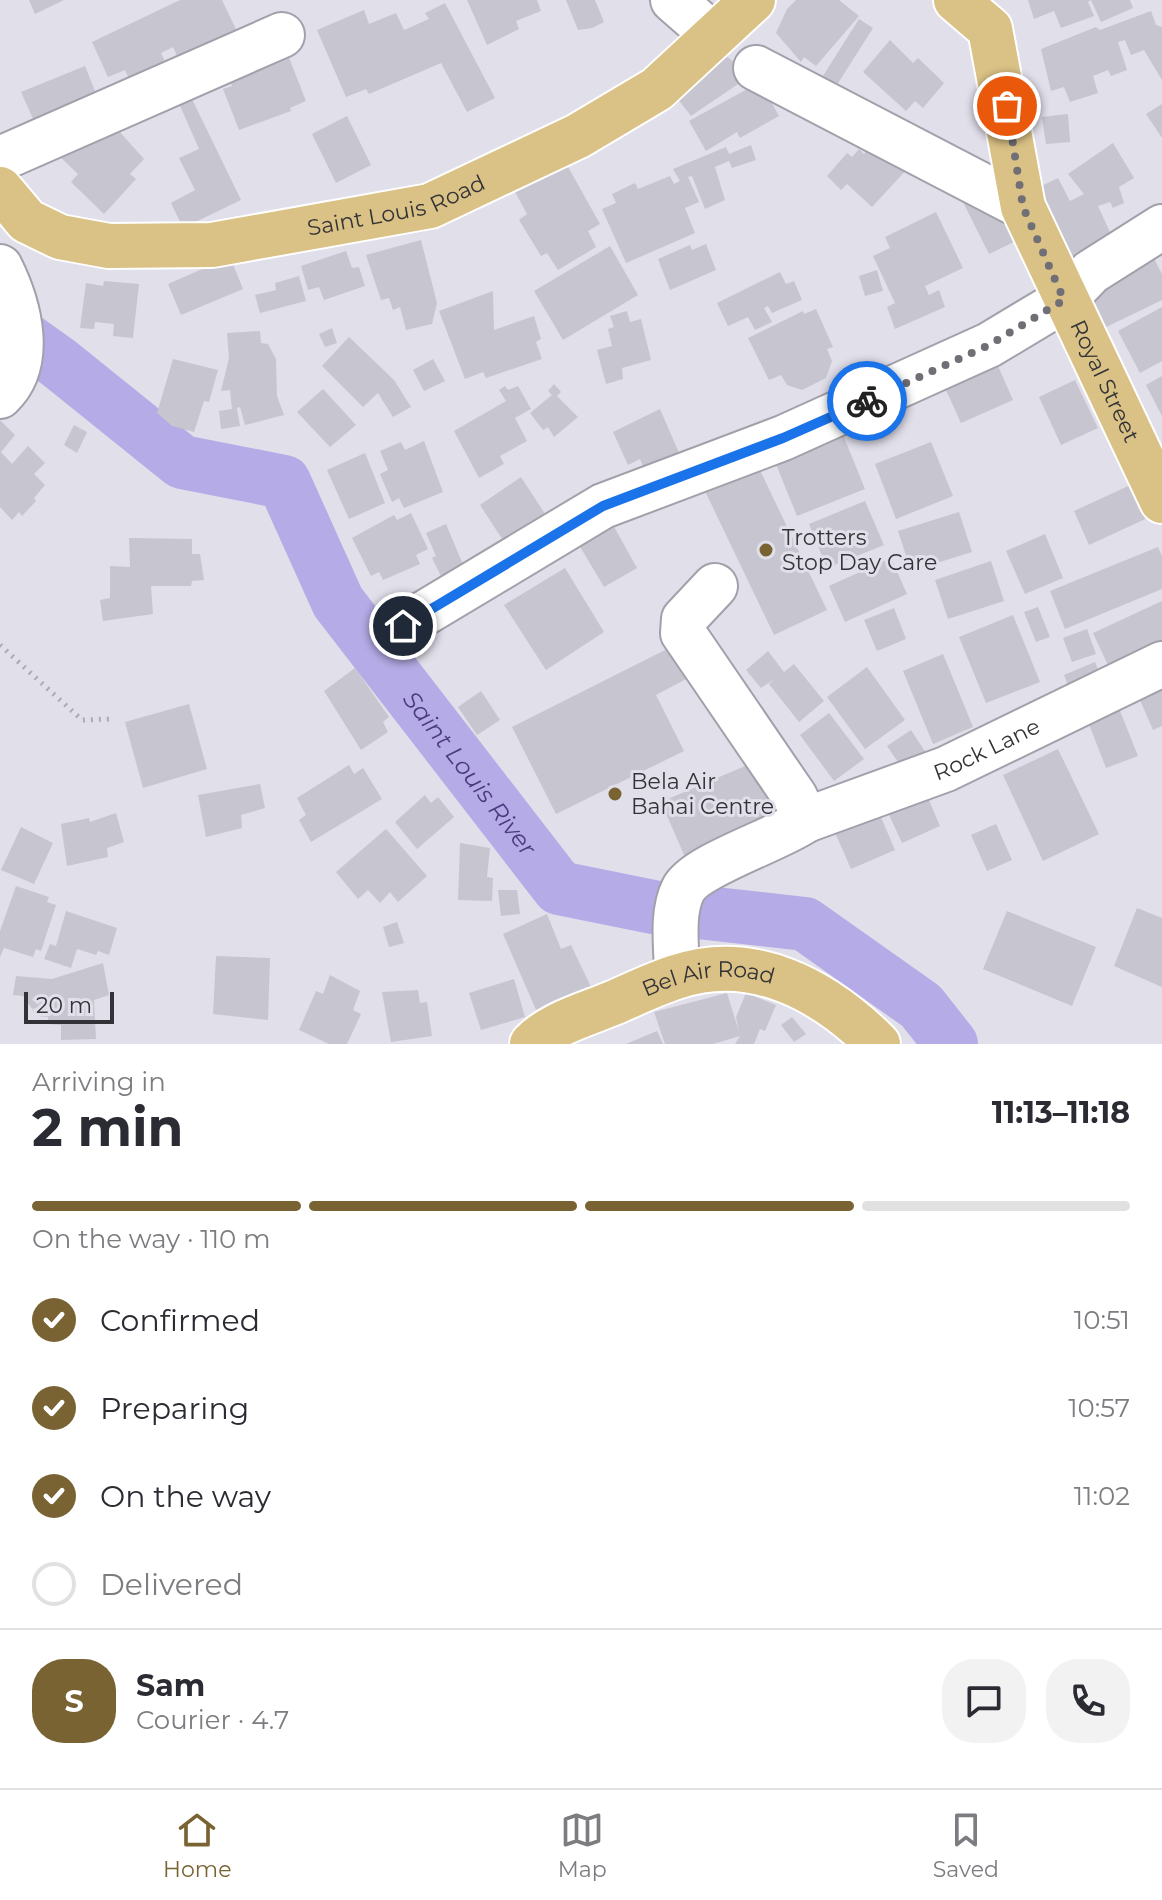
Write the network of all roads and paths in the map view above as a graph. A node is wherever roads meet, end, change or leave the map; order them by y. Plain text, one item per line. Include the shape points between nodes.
1 (673, 0) edge
2 (753, 0) edge
3 (956, 0) edge
4 (989, 14) edge
5 (282, 35) dead end
6 (713, 35) junction
7 (756, 68) dead end
8 (0, 159) edge
9 (0, 189) edge
10 (1023, 207) junction
11 (1162, 227) edge
12 (7, 281) edge
13 (1064, 300) junction
14 (11, 380) edge
15 (1162, 501) edge
16 (715, 586) dead end
17 (403, 626) dead end
18 (0, 645) edge
19 (1162, 664) edge
20 (112, 719) dead end
21 (806, 820) junction
22 (677, 976) junction
23 (532, 1044) edge
24 (878, 1044) edge

1 - 6 street
2 - 6 main road, Saint Louis Road
3 - 4 main road
4 - 10 main road, Royal Street
5 - 8 street
6 - 9 main road, Saint Louis Road via 657,89 578,136 430,206 212,245 109,246 60,237 27,221
7 - 10 street
10 - 13 main road, Royal Street
11 - 13 street via 1091,272
12 - 14 street
13 - 15 main road, Royal Street
13 - 17 street via 989,345 783,438 603,506
16 - 21 street via 684,619 683,633
18 - 20 path via 82,720
19 - 21 street, Rock Lane via 946,769
21 - 22 street, Rock Lane via 691,876 679,909
22 - 23 main road, Bel Air Road via 574,1019
22 - 24 main road, Bel Air Road via 745,968 786,979 853,1019

